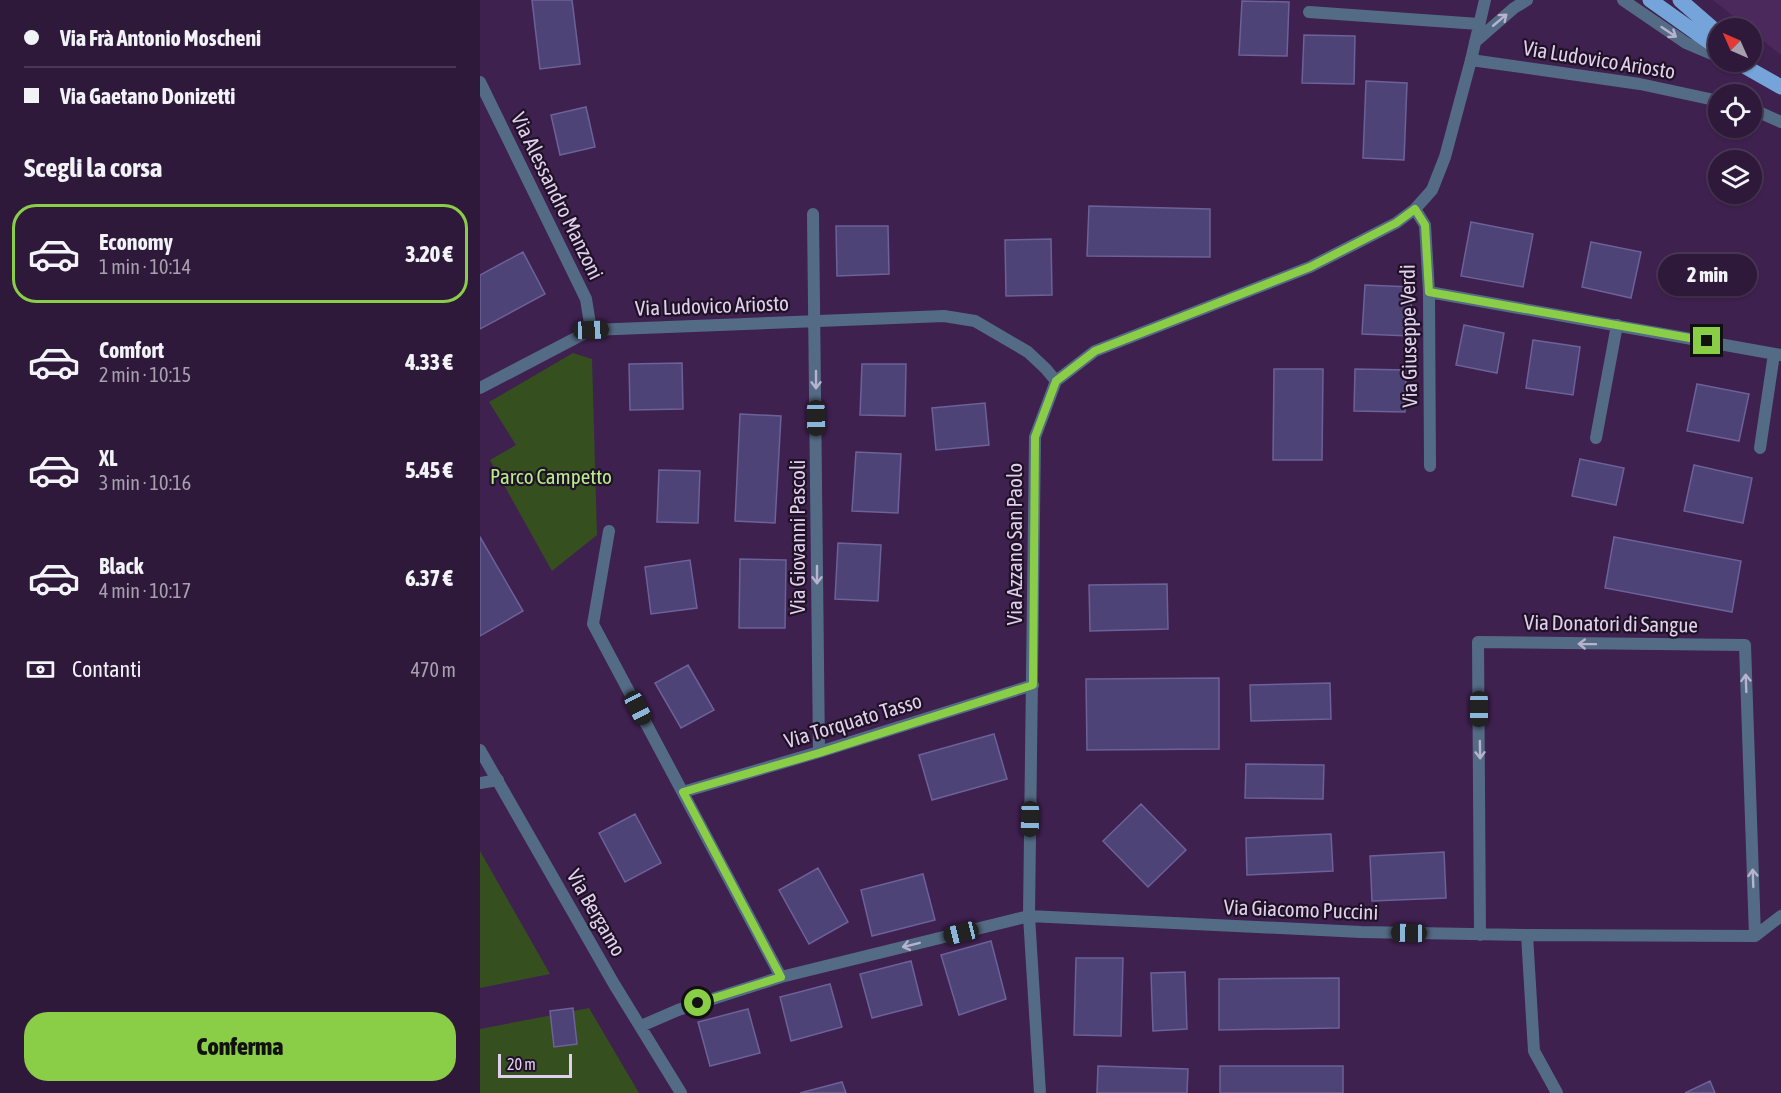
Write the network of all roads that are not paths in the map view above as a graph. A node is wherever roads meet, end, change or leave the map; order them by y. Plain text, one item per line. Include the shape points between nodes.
1 (1485, 0) edge
2 (1527, 0) edge
3 (1623, 0) edge
4 (1650, 0) edge
5 (1680, 0) edge
6 (1309, 12) dead end
7 (1479, 24) junction
8 (1708, 24) edge
9 (1708, 41) edge
10 (1475, 42) junction
11 (1708, 52) edge
12 (1471, 60) junction
13 (1756, 72) edge
14 (480, 82) edge
15 (1778, 85) edge
16 (1708, 99) edge
17 (1762, 114) edge
18 (1781, 122) edge
19 (1415, 209) junction
20 (813, 214) dead end
21 (1429, 292) junction
22 (816, 322) junction
23 (1617, 325) junction
24 (591, 330) junction
25 (1778, 354) edge
26 (1056, 381) junction
27 (480, 388) edge
28 (1596, 438) dead end
29 (1760, 448) dead end
30 (1430, 466) dead end
31 (609, 531) dead end
32 (1033, 685) junction
33 (480, 750) edge
34 (819, 753) junction
35 (498, 780) junction
36 (480, 783) edge
37 (683, 792) junction
38 (1029, 916) junction
39 (1781, 916) edge
40 (1480, 934) junction
41 (1527, 935) junction
42 (1755, 936) junction
43 (781, 977) junction
44 (641, 1026) junction
45 (681, 1093) edge
46 (1040, 1093) edge
47 (1557, 1093) edge

1 - 7 street
10 -> 2 street
3 -> 11 street via 1686,43
4 - 9 main road
5 - 8 main road
6 - 7 street
7 - 10 street
10 - 12 street
12 - 16 street, Via Ludovico Ariosto via 1640,84
12 - 19 street via 1445,157 1432,190
13 - 15 main road
14 - 24 street, Via Alessandro Manzoni via 586,299
17 - 18 street
19 - 21 street, Via Giuseppe Verdi via 1425,225
19 - 26 street via 1396,223 1310,267 1095,351
20 - 22 street, Via Ludovico Ariosto
21 - 23 street
21 - 30 street, Via Giuseppe Verdi
22 - 24 street, Via Ludovico Ariosto
22 - 26 street, Via Ludovico Ariosto via 944,316 975,321 1028,352
22 -> 34 street, Via Giovanni Pascoli
23 - 25 street
23 - 28 street
24 - 27 street, Via Ludovico Ariosto
25 - 29 street
26 - 32 street, Via Azzano San Paolo via 1035,437
31 - 37 street via 593,624
32 - 34 street, Via Torquato Tasso
32 - 38 street, Via Azzano San Paolo
33 - 35 street, Via Bergamo
34 - 37 street, Via Torquato Tasso
35 - 36 street
35 - 44 street, Via Bergamo
37 - 43 street
38 - 40 street, Via Giacomo Puccini via 1349,932
38 -> 43 street, Via Giacomo Puccini
38 - 46 street, Via Azzano San Paolo
39 - 42 street
40 - 41 street, Via Giacomo Puccini
42 -> 40 street, Via Donatori di Sangue via 1745,645 1479,642
41 - 42 street, Via Giacomo Puccini
41 - 47 street via 1534,1051
43 - 44 street, Via Giacomo Puccini
44 - 45 street, Via Bergamo

